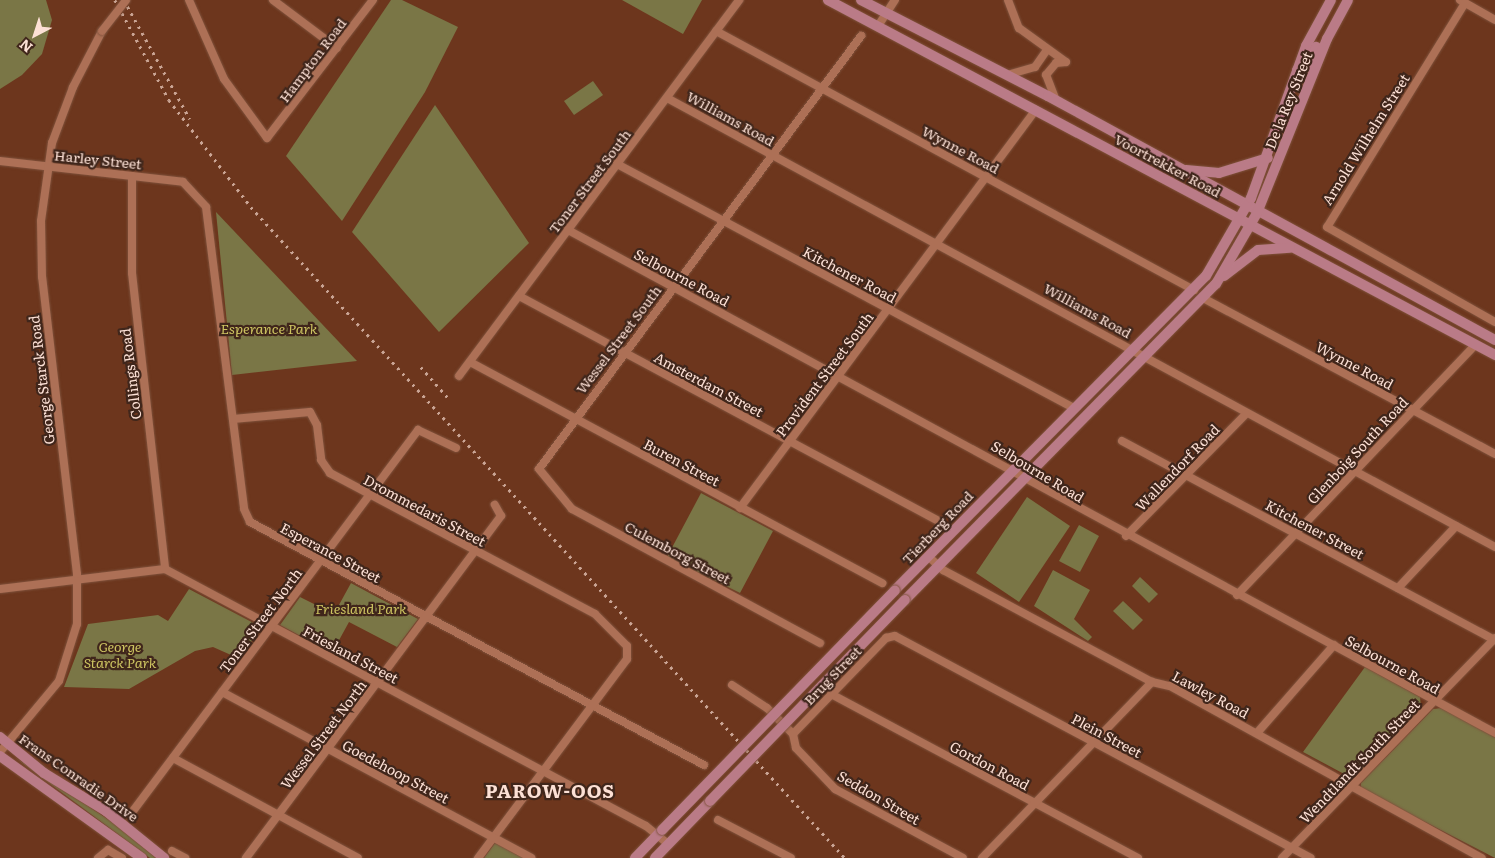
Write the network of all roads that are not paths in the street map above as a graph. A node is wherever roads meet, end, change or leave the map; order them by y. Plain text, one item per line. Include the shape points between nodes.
1 (126, 0) edge
2 (188, 0) edge
3 (273, 0) edge
4 (372, 0) edge
5 (739, 0) edge
6 (828, 0) edge
7 (861, 0) edge
8 (895, 0) edge
9 (1008, 0) edge
10 (1331, 0) edge
11 (1347, 0) edge
12 (1462, 1) edge
13 (886, 12) junction
14 (1495, 20) edge
15 (878, 26) junction
16 (716, 31) junction
17 (860, 36) dead end
18 (1038, 44) junction
19 (337, 48) junction
20 (1047, 50) junction
21 (1040, 61) junction
22 (1297, 70) junction
23 (1007, 75) junction
24 (822, 88) junction
25 (667, 98) junction
26 (1057, 101) junction
27 (1036, 110) junction
28 (772, 155) junction
29 (1268, 158) junction
30 (0, 161) edge
31 (617, 164) junction
32 (47, 166) junction
33 (1173, 167) junction
34 (132, 176) junction
35 (987, 177) junction
36 (192, 188) joint
37 (1247, 207) junction
38 (1257, 212) junction
39 (722, 220) junction
40 (1242, 220) junction
41 (1251, 225) junction
42 (568, 230) junction
43 (938, 244) junction
44 (1294, 248) junction
45 (1216, 284) junction
46 (673, 287) junction
47 (1194, 290) junction
48 (519, 296) junction
49 (1203, 298) junction
50 (888, 309) junction
51 (1495, 322) edge
52 (1495, 340) edge
53 (1475, 345) junction
54 (1132, 349) junction
55 (624, 352) junction
56 (1495, 355) edge
57 (1142, 358) junction
58 (470, 362) junction
59 (459, 376) dead end
60 (840, 376) junction
61 (1072, 407) junction
62 (1414, 410) junction
63 (1246, 414) junction
64 (233, 419) junction
65 (574, 419) junction
66 (790, 441) junction
67 (1122, 441) dead end
68 (456, 448) dead end
69 (1495, 454) edge
70 (539, 466) joint
71 (1012, 470) junction
72 (1355, 472) junction
73 (1186, 474) junction
74 (1023, 479) junction
75 (370, 494) junction
76 (496, 505) dead end
77 (740, 508) junction
78 (941, 522) dead end
79 (1456, 526) junction
80 (1296, 533) junction
81 (1126, 536) junction
82 (1495, 547) edge
83 (475, 551) junction
84 (928, 556) junction
85 (321, 560) junction
86 (938, 565) junction
87 (165, 569) junction
88 (77, 580) junction
89 (882, 583) dead end
90 (1398, 588) junction
91 (0, 589) edge
92 (1237, 595) junction
93 (426, 617) junction
94 (272, 626) junction
95 (891, 636) joint
96 (1495, 639) edge
97 (820, 643) dead end
98 (1334, 646) junction
99 (377, 682) junction
100 (1152, 682) junction
101 (732, 685) dead end
102 (222, 692) junction
103 (831, 694) junction
104 (1435, 701) junction
105 (592, 705) junction
106 (1257, 733) junction
107 (1495, 733) edge
108 (793, 734) junction
109 (4, 740) edge
110 (1094, 742) junction
111 (327, 749) junction
112 (0, 754) edge
113 (173, 758) junction
114 (704, 765) dead end
115 (543, 771) junction
116 (1351, 786) junction
117 (1035, 803) junction
118 (133, 811) dead end
119 (278, 815) junction
120 (718, 820) dead end
121 (660, 833) junction
122 (494, 838) junction
123 (670, 842) junction
124 (1292, 848) junction
125 (168, 855) edge
126 (98, 858) edge
127 (122, 858) edge
128 (142, 858) edge
129 (185, 858) edge
130 (246, 858) edge
131 (358, 858) edge
132 (478, 858) edge
133 (531, 858) edge
134 (635, 858) edge
135 (655, 858) edge
136 (791, 858) edge
137 (963, 858) edge
138 (982, 858) edge
139 (1138, 858) edge
140 (1282, 858) edge
141 (1310, 858) edge
142 (1482, 858) edge

1 - 32 street, George Starck Road, bridge via 102,31 73,87
2 - 19 street, Hampton Road via 228,85 263,137 271,136
3 - 19 street
4 - 19 street, Hampton Road
5 - 16 street, Toner Street South
6 - 15 main road, Voortrekker Road
7 - 13 main road, Voortrekker Road
8 - 13 street
9 - 18 street via 1019,28
10 - 22 main road, De la Rey Street
11 - 22 main road via 1327,24 1308,65
11 - 38 main road, De la Rey Street via 1327,38
12 - 14 street
12 - 51 street, Arnold Wilhelm Street via 1327,227
13 - 15 street
13 - 23 main road, Voortrekker Road
15 - 27 main road, Voortrekker Road
16 - 24 street, Wynne Road
16 - 25 street, Toner Street South
17 - 24 street, Wessel Street South
18 - 20 street
18 - 21 street
20 - 21 street
20 - 26 street via 1066,62 1056,63 1046,75 1046,84
21 - 23 street via 1028,71
22 - 29 main road, De la Rey Street
23 - 26 main road, Voortrekker Road
24 - 28 street, Wessel Street South
24 - 35 street, Wynne Road
25 - 28 street, Williams Road
25 - 31 street, Toner Street South
26 - 33 main road, Voortrekker Road
27 - 35 street, Provident Street South
27 - 40 main road, Voortrekker Road
28 - 39 street, Wessel Street South
28 - 43 street, Williams Road
29 - 33 main road via 1216,173
29 - 37 main road, De la Rey Street
30 - 32 street, Harley Street
31 - 39 street, Kitchener Road
31 - 42 street, Toner Street South
32 - 34 street, Harley Street
32 - 88 street, George Starck Road via 42,276
33 - 37 main road, Voortrekker Road
34 - 36 street, Harley Street via 179,181
34 - 87 street, Collings Road via 132,273
35 - 43 street, Provident Street South
35 - 47 street, Wynne Road
36 - 64 street, Esperance Street via 210,216
37 - 38 main road, Voortrekker Road
37 - 40 main road, Tierberg Road
38 - 41 main road, Tierberg Road
38 - 52 main road, Voortrekker Road
39 - 46 street, Wessel Street South
39 - 50 street, Kitchener Road
40 - 41 main road, Voortrekker Road
40 - 47 main road, Tierberg Road
41 - 44 main road, Voortrekker Road
41 - 45 main road, Tierberg Road
42 - 46 street, Selbourne Road
42 - 48 street, Toner Street South
43 - 50 street, Provident Street South
43 - 54 street, Williams Road
44 - 45 main road via 1258,250
44 - 53 main road, Voortrekker Road
45 - 49 main road, Tierberg Road
46 - 55 street, Wessel Street South
46 - 60 street, Selbourne Road
47 - 54 main road, Tierberg Road
48 - 55 street, Amsterdam Street
48 - 58 street, Toner Street South
49 - 57 main road, Tierberg Road
49 - 62 street, Wynne Road
50 - 60 street, Provident Street South
50 - 61 street, Kitchener Road
53 - 56 main road, Voortrekker Road
53 - 62 street, Glenboig South Road
54 - 57 street, Williams Road
54 - 61 main road, Tierberg Road
55 - 65 street, Wessel Street South
55 - 66 street, Amsterdam Street
57 - 63 street, Williams Road
57 - 74 main road, Tierberg Road
58 - 59 street, Toner Street South
58 - 65 street, Buren Street
60 - 66 street, Provident Street South
60 - 71 street, Selbourne Road
61 - 71 main road, Tierberg Road
62 - 69 street, Wynne Road
62 - 72 street, Glenboig South Road
63 - 72 street, Williams Road
63 - 73 street, Wallendorf Road
64 - 75 street, Drommedaris Street via 310,412 326,469
64 - 85 street, Esperance Street via 247,519
65 - 70 street, Wessel Street South
65 - 77 street, Buren Street
66 - 77 street, Provident Street South
66 - 78 street, Amsterdam Street
67 - 73 street, Kitchener Street
68 - 75 street, Toner Street North via 418,430
70 - 97 street, Culemborg Street via 572,509
71 - 74 street, Selbourne Road
71 - 84 main road, Tierberg Road
72 - 79 street, Williams Road
72 - 80 street, Glenboig South Road
73 - 80 street, Kitchener Street
73 - 81 street, Wallendorf Road
74 - 81 street, Selbourne Road
74 - 86 main road, Tierberg Road
75 - 83 street, Drommedaris Street
75 - 85 street, Toner Street North
76 - 83 street, Wessel Street North via 502,514
77 - 89 street, Buren Street
79 - 82 street, Williams Road
79 - 90 street
80 - 90 street, Kitchener Street
80 - 92 street, Glenboig South Road
81 - 92 street, Selbourne Road
83 - 93 street, Wessel Street North
83 - 105 street, Drommedaris Street via 602,618 627,646 627,659
84 - 86 street, Lawley Road
84 - 121 main road, Tierberg Road, bridge
85 - 93 street, Esperance Street
85 - 94 street, Toner Street North
86 - 100 street, Lawley Road
86 - 123 main road, Tierberg Road, bridge
87 - 88 street
87 - 94 street, Friesland Street
88 - 91 street
88 - 109 street, George Starck Road via 77,624 66,667 48,697
90 - 96 street, Kitchener Street
92 - 98 street, Selbourne Road
93 - 99 street, Wessel Street North
93 - 105 street, Esperance Street
94 - 99 street, Friesland Street
94 - 102 street, Toner Street North
95 - 103 street, Brug Street
95 - 110 street, Plein Street
96 - 104 street, Wendtlandt South Street
98 - 104 street, Selbourne Road
98 - 106 street
99 - 111 street, Wessel Street North
99 - 115 street, Friesland Street
100 - 106 street, Lawley Road via 1164,683
100 - 110 street
101 - 108 street, Seddon Street via 767,708
102 - 111 street, Goedehoop Street
102 - 113 street, Toner Street North
103 - 108 street, Brug Street
103 - 117 street, Gordon Road
104 - 107 street, Selbourne Road
104 - 116 street, Wendtlandt South Street
105 - 114 street, Esperance Street
105 - 115 street
106 - 116 street, Lawley Road
108 - 137 street, Seddon Street via 793,745 835,789
109 - 112 street, George Starck Road
109 - 125 main road, Frans Conradie Drive via 44,773 106,811
110 - 117 street
110 - 124 street, Plein Street
111 - 119 street, Wessel Street North
111 - 122 street, Goedehoop Street
112 - 128 main road, Frans Conradie Drive
113 - 118 street, Toner Street North
113 - 119 street
115 - 121 street, Friesland Street
115 - 122 street
116 - 124 street, Wendtlandt South Street
116 - 142 street, Lawley Road
117 - 138 street
117 - 139 street, Gordon Road
119 - 130 street, Wessel Street North
119 - 131 street
120 - 136 street
121 - 123 street, Friesland Street
121 - 134 main road, Tierberg Road
122 - 132 street
122 - 133 street, Goedehoop Street
123 - 135 main road, Tierberg Road
124 - 140 street, Wendtlandt South Street
124 - 141 street, Plein Street
125 - 129 street
126 - 127 street via 106,850

